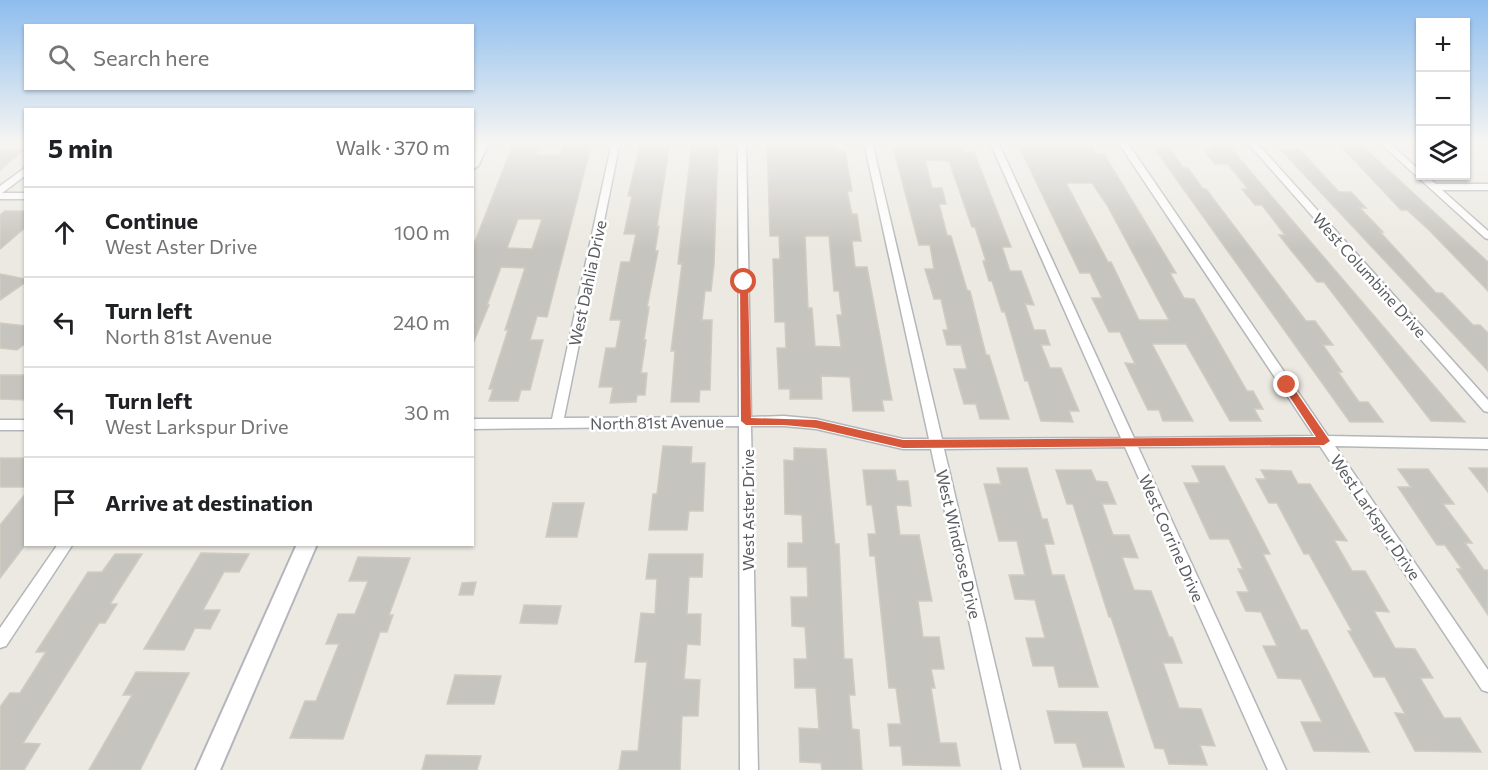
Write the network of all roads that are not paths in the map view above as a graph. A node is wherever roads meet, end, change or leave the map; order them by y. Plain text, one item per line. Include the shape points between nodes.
1 (16, 178) edge
2 (608, 178) edge
3 (743, 178) edge
4 (876, 178) edge
5 (1010, 178) edge
6 (1146, 178) edge
7 (1283, 178) edge
8 (1423, 178) edge
9 (1433, 187) junction
10 (1488, 187) edge
11 (0, 191) edge
12 (0, 196) edge
13 (24, 196) edge
14 (1488, 236) edge
15 (1488, 408) edge
16 (746, 421) junction
17 (557, 423) junction
18 (474, 424) edge
19 (0, 425) edge
20 (24, 425) edge
21 (1324, 441) junction
22 (1129, 442) junction
23 (936, 444) junction
24 (1488, 444) edge
25 (65, 546) edge
26 (306, 546) edge
27 (0, 641) edge
28 (1488, 684) edge
29 (208, 770) edge
30 (748, 770) edge
31 (1011, 770) edge
32 (1277, 770) edge

1 - 11 street
2 - 17 street, West Dahlia Drive
3 - 16 street, West Aster Drive
4 - 23 street, West Windrose Drive
5 - 22 street, West Corrine Drive
6 - 21 street, West Larkspur Drive
7 - 15 street, West Columbine Drive
8 - 9 street
9 - 10 street
9 - 14 street
12 - 13 street
16 - 17 street, North 81st Avenue
16 - 23 street, North 81st Avenue via 816,424 903,444
16 - 30 street, West Aster Drive
17 - 18 street, North 81st Avenue
19 - 20 street
21 - 22 street, North 81st Avenue
21 - 24 street, North 81st Avenue
21 - 28 street, West Larkspur Drive
22 - 23 street, North 81st Avenue
22 - 32 street, West Corrine Drive
23 - 31 street, West Windrose Drive
25 - 27 street
26 - 29 street

